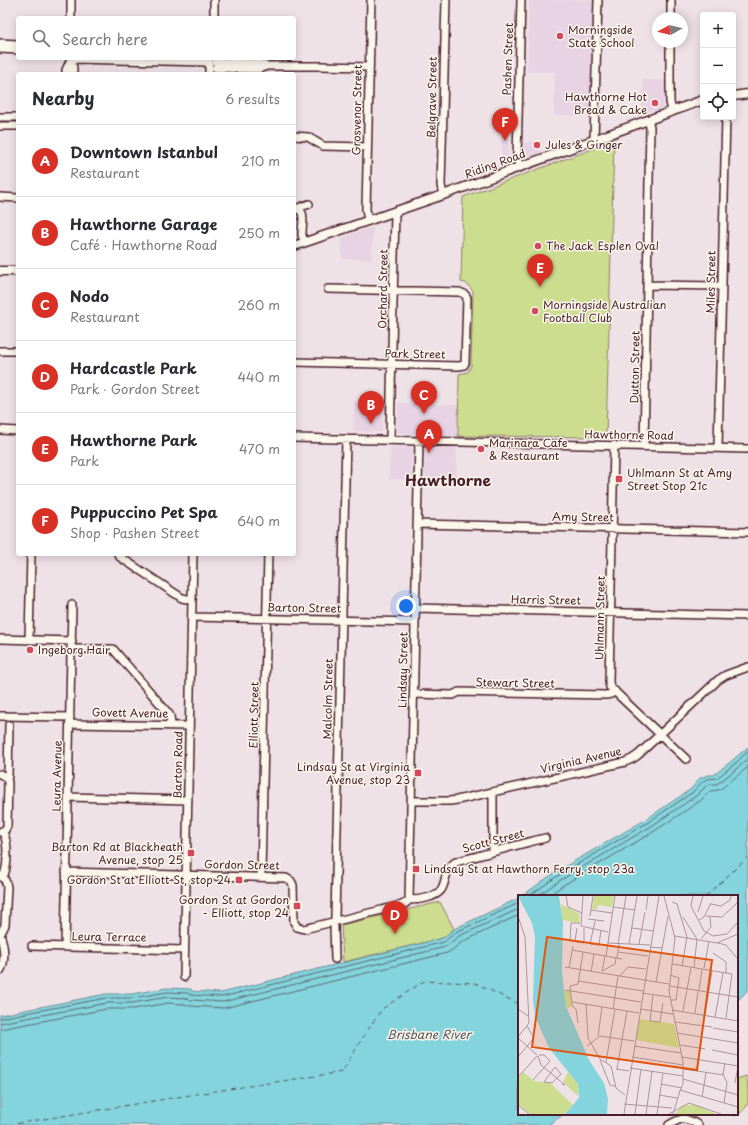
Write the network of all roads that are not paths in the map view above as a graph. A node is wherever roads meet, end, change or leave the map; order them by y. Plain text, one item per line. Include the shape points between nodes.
1 (71, 0) edge
2 (214, 0) edge
3 (371, 0) edge
4 (446, 0) edge
5 (521, 0) edge
6 (598, 0) edge
7 (671, 0) edge
8 (671, 12) edge
9 (71, 16) edge
10 (214, 16) edge
11 (0, 43) edge
12 (16, 44) edge
13 (670, 48) edge
14 (0, 49) edge
15 (16, 50) edge
16 (70, 60) edge
17 (72, 60) edge
18 (119, 60) edge
19 (214, 64) edge
20 (369, 67) junction
21 (66, 72) edge
22 (73, 72) edge
23 (748, 94) edge
24 (736, 96) edge
25 (700, 101) edge
26 (672, 111) junction
27 (0, 117) edge
28 (16, 117) edge
29 (648, 120) junction
30 (726, 120) edge
31 (0, 126) edge
32 (16, 126) edge
33 (296, 136) edge
34 (594, 140) junction
35 (367, 147) junction
36 (520, 167) junction
37 (443, 195) junction
38 (0, 197) edge
39 (16, 198) edge
40 (309, 204) dead end
41 (296, 208) edge
42 (395, 212) junction
43 (368, 221) junction
44 (304, 242) junction
45 (296, 245) edge
46 (0, 271) edge
47 (16, 271) edge
48 (648, 285) junction
49 (722, 286) junction
50 (328, 289) dead end
51 (394, 290) junction
52 (0, 351) edge
53 (16, 351) edge
54 (296, 362) edge
55 (392, 365) junction
56 (0, 430) edge
57 (16, 431) edge
58 (296, 438) edge
59 (346, 439) junction
60 (390, 440) junction
61 (420, 440) junction
62 (614, 445) junction
63 (644, 446) junction
64 (718, 448) junction
65 (748, 449) edge
66 (418, 524) junction
67 (613, 529) junction
68 (748, 532) edge
69 (31, 556) edge
70 (119, 556) edge
71 (193, 556) edge
72 (268, 556) edge
73 (192, 600) junction
74 (72, 605) dead end
75 (416, 608) junction
76 (611, 612) junction
77 (748, 616) edge
78 (192, 617) junction
79 (267, 618) junction
80 (341, 620) junction
81 (415, 622) junction
82 (0, 639) edge
83 (29, 639) junction
84 (72, 640) junction
85 (71, 649) junction
86 (748, 667) edge
87 (615, 691) junction
88 (414, 694) junction
89 (0, 716) edge
90 (70, 721) junction
91 (9, 725) dead end
92 (171, 725) junction
93 (189, 726) junction
94 (660, 734) junction
95 (686, 759) dead end
96 (3, 776) edge
97 (493, 792) junction
98 (68, 797) junction
99 (188, 800) junction
100 (412, 801) junction
101 (1, 832) edge
102 (545, 838) dead end
103 (493, 851) junction
104 (66, 872) junction
105 (186, 875) junction
106 (261, 876) junction
107 (1, 877) edge
108 (440, 891) joint
109 (409, 900) junction
110 (334, 922) junction
111 (0, 935) edge
112 (32, 946) dead end
113 (64, 947) junction
114 (184, 950) junction
115 (334, 959) dead end
116 (0, 971) edge
117 (184, 977) dead end
118 (669, 1125) edge
119 (698, 1125) edge

1 - 9 street
2 - 10 street
3 - 20 street, Grosvenor Street
4 - 37 street, Belgrave Street via 441,185
5 - 36 street, Pashen Street via 517,158
6 - 34 street
7 - 8 street
11 - 12 street
13 - 26 street
14 - 15 street
16 - 21 street
17 - 22 street
18 - 19 street
19 - 20 street via 258,69 267,66
20 - 35 street, Grosvenor Street
23 - 24 main road
25 - 26 main road, Riding Road
26 - 29 main road, Riding Road
27 - 28 street
29 - 34 main road, Riding Road
29 - 48 street, Dutton Street
30 - 49 street, Miles Street
31 - 32 street
33 - 35 street via 308,137 323,146
34 - 36 main road, Riding Road
35 - 43 street, Grosvenor Street
36 - 37 main road, Riding Road
37 - 42 main road, Riding Road
38 - 39 street
40 - 41 street
41 - 44 street via 301,210 302,214
42 - 43 main road, Riding Road
42 - 51 street, Orchard Street
43 - 44 main road, Riding Road
44 - 45 main road, Riding Road
46 - 47 main road
48 - 49 street
48 - 63 street, Dutton Street
49 - 64 street, Miles Street
50 - 51 street
51 - 55 street, Orchard Street
51 - 55 street, Park Street via 459,292 467,298 464,365
52 - 53 street
54 - 55 street, Park Street
55 - 60 street, Orchard Street
56 - 57 street
58 - 59 street, Hawthorne Road
59 - 60 street, Hawthorne Road
59 - 80 street, Malcolm Street
60 - 61 street, Hawthorne Road
61 - 62 street, Hawthorne Road
61 - 66 street, Lindsay Street
62 - 63 street, Hawthorne Road
62 - 67 street, Uhlmann Street
63 - 64 street, Hawthorne Road
64 - 65 street, Hawthorne Road
66 - 67 street, Amy Street
66 - 75 street, Lindsay Street
67 - 68 street, Amy Street
67 - 76 street, Uhlmann Street
69 - 83 street
70 - 73 street via 182,598
71 - 73 street, Barton Road
72 - 79 street, Elliott Street
73 - 78 street, Barton Road
74 - 84 street, Leura Avenue
75 - 76 street, Harris Street
75 - 81 street, Lindsay Street
76 - 77 street, Harris Street
76 - 87 street, Uhlmann Street via 609,682
78 - 79 street, Barton Street
78 - 93 street, Barton Road
79 - 80 street, Barton Street
79 - 106 street, Elliott Street
80 - 81 street, Barton Street
80 - 110 street, Malcolm Street
81 - 88 street, Lindsay Street
82 - 83 street
83 - 84 street
84 - 85 street, Leura Avenue
85 - 90 street, Leura Avenue
85 - 92 street via 113,649 168,713
86 - 94 street, Virginia Avenue via 718,680
87 - 88 street, Stewart Street via 606,695 459,692
87 - 94 street, Uhlmann Street
88 - 100 street, Lindsay Street
89 - 90 street, Govett Avenue
90 - 92 street, Govett Avenue
90 - 98 street, Leura Avenue
91 - 96 street via 8,776
92 - 93 street, Govett Avenue
93 - 99 street, Barton Road
94 - 95 street, Uhlmann Street
94 - 97 street, Virginia Avenue via 638,755 625,762
96 - 101 street via 8,783 7,826
97 - 100 street, Virginia Avenue via 450,801
97 - 103 street
98 - 99 street
98 - 104 street, Leura Avenue
99 - 105 street, Barton Road
100 - 109 street, Lindsay Street
101 - 107 street via 6,839 6,870
102 - 103 street, Scott Street
103 - 108 street, Scott Street via 455,863 446,871
104 - 105 street, Gordon Street
104 - 113 street, Leura Avenue
105 - 106 street, Gordon Street
105 - 114 street, Barton Road
106 - 110 street, Gordon Street via 283,877 291,881 293,920 297,927 304,929
107 - 111 street via 6,887 5,925
108 - 109 street, Gordon Street via 418,900
109 - 110 street, Gordon Street via 402,905
110 - 115 street, Malcolm Street
111 - 116 street via 4,963
112 - 113 street, Leura Terrace
113 - 114 street, Leura Terrace
114 - 117 street, Barton Road
118 - 119 street via 682,1118

